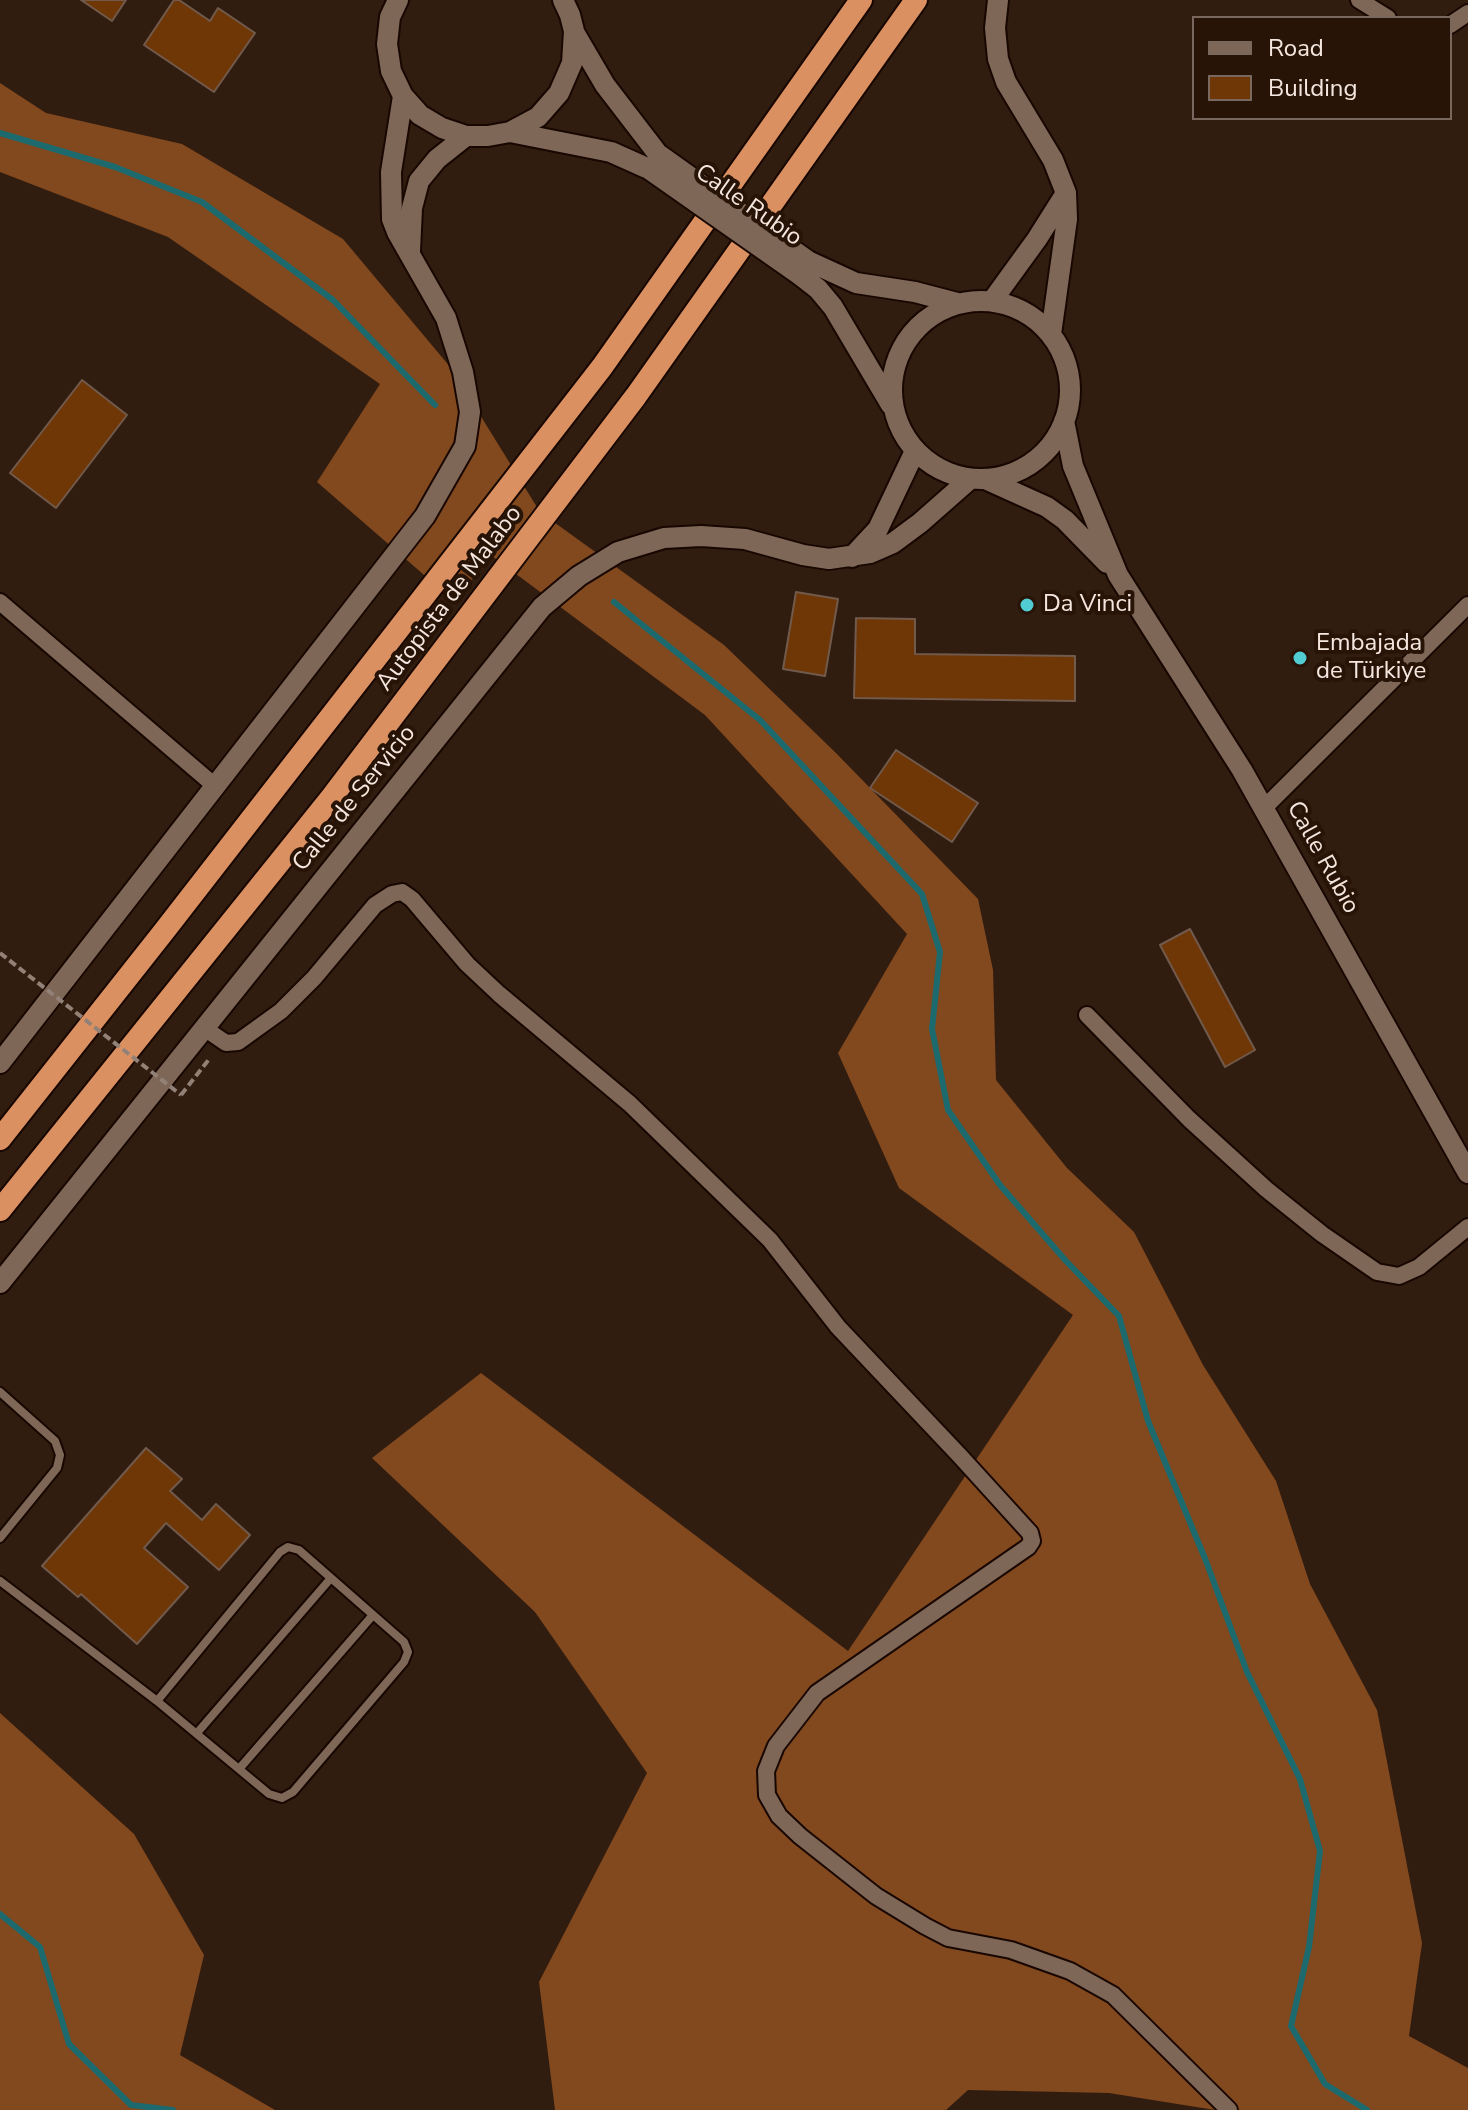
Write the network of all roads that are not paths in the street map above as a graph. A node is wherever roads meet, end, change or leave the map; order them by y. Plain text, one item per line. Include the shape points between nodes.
1 (861, 0) edge
2 (916, 0) edge
3 (998, 0) edge
4 (1359, 0) edge
5 (389, 6) edge
6 (571, 12) edge
7 (1385, 16) edge
8 (403, 96) junction
9 (510, 132) junction
10 (466, 136) junction
11 (653, 162) junction
12 (1066, 193) junction
13 (410, 251) junction
14 (804, 268) junction
15 (992, 301) junction
16 (957, 303) junction
17 (1051, 334) junction
18 (894, 410) junction
19 (1064, 421) junction
20 (915, 451) junction
21 (977, 479) junction
22 (852, 557) junction
23 (1118, 575) junction
24 (0, 602) edge
25 (1468, 605) edge
26 (215, 786) junction
27 (1264, 808) junction
28 (1087, 1015) dead end
29 (204, 1028) junction
30 (0, 1063) edge
31 (0, 1139) edge
32 (1468, 1173) edge
33 (0, 1210) edge
34 (1468, 1227) edge
35 (0, 1283) edge
36 (0, 1392) edge
37 (0, 1538) edge
38 (331, 1578) junction
39 (0, 1581) edge
40 (373, 1615) junction
41 (157, 1701) junction
42 (197, 1733) junction
43 (239, 1769) junction
44 (1229, 2110) edge

1 - 31 highway, Autopista de Malabo via 602,367
2 - 33 highway, Autopista de Malabo via 627,409 331,798
3 - 12 street via 995,28 1006,82 1053,160
4 - 7 street
5 - 8 street via 391,71
6 - 9 street via 572,63 559,93 538,117
6 - 11 street, Calle Rubio via 605,85
8 - 10 street via 420,115
8 - 13 street via 391,206 397,232
9 - 10 street
9 - 11 street, Calle Rubio
10 - 13 street via 419,181
11 - 14 street, Calle Rubio, bridge
12 - 15 street
12 - 17 street
13 - 26 street via 446,318 463,372 470,412 465,446 425,516
14 - 16 street, Calle Rubio
14 - 18 street, Calle Rubio
15 - 16 street
15 - 17 street via 1015,306
16 - 18 street via 932,314 905,344 892,382
17 - 19 street via 1066,361 1070,391
18 - 20 street
19 - 21 street via 1052,444 1033,462 1010,474
19 - 23 street, Calle Rubio via 1083,494
20 - 21 street via 950,474
20 - 22 street via 878,529
21 - 22 street, Calle de Servicio via 893,543
21 - 23 street, Calle Rubio via 1047,507
22 - 29 street, Calle de Servicio via 803,555 745,539 664,538 618,552 579,576 542,607
23 - 27 street, Calle Rubio
24 - 26 street
25 - 27 street
26 - 30 street
27 - 32 street, Calle Rubio
28 - 34 street via 1266,1189 1377,1272 1399,1276 1419,1267
29 - 35 street, Calle de Servicio
29 - 44 street via 226,1043 238,1042 281,1011 375,905 402,892 467,964 630,1104 770,1240 838,1327 1032,1541 817,1693 776,1746 766,1771 767,1795 800,1836 876,1896 925,1926 948,1938 1011,1950 1056,1966 1113,1995
36 - 37 lane via 55,1441 60,1455 57,1468
38 - 40 lane
38 - 41 lane via 299,1550 288,1547 280,1552
38 - 42 lane
39 - 41 lane
40 - 43 lane
40 - 43 lane via 404,1642 404,1662 293,1792 282,1798 269,1794
41 - 42 lane
42 - 43 lane

